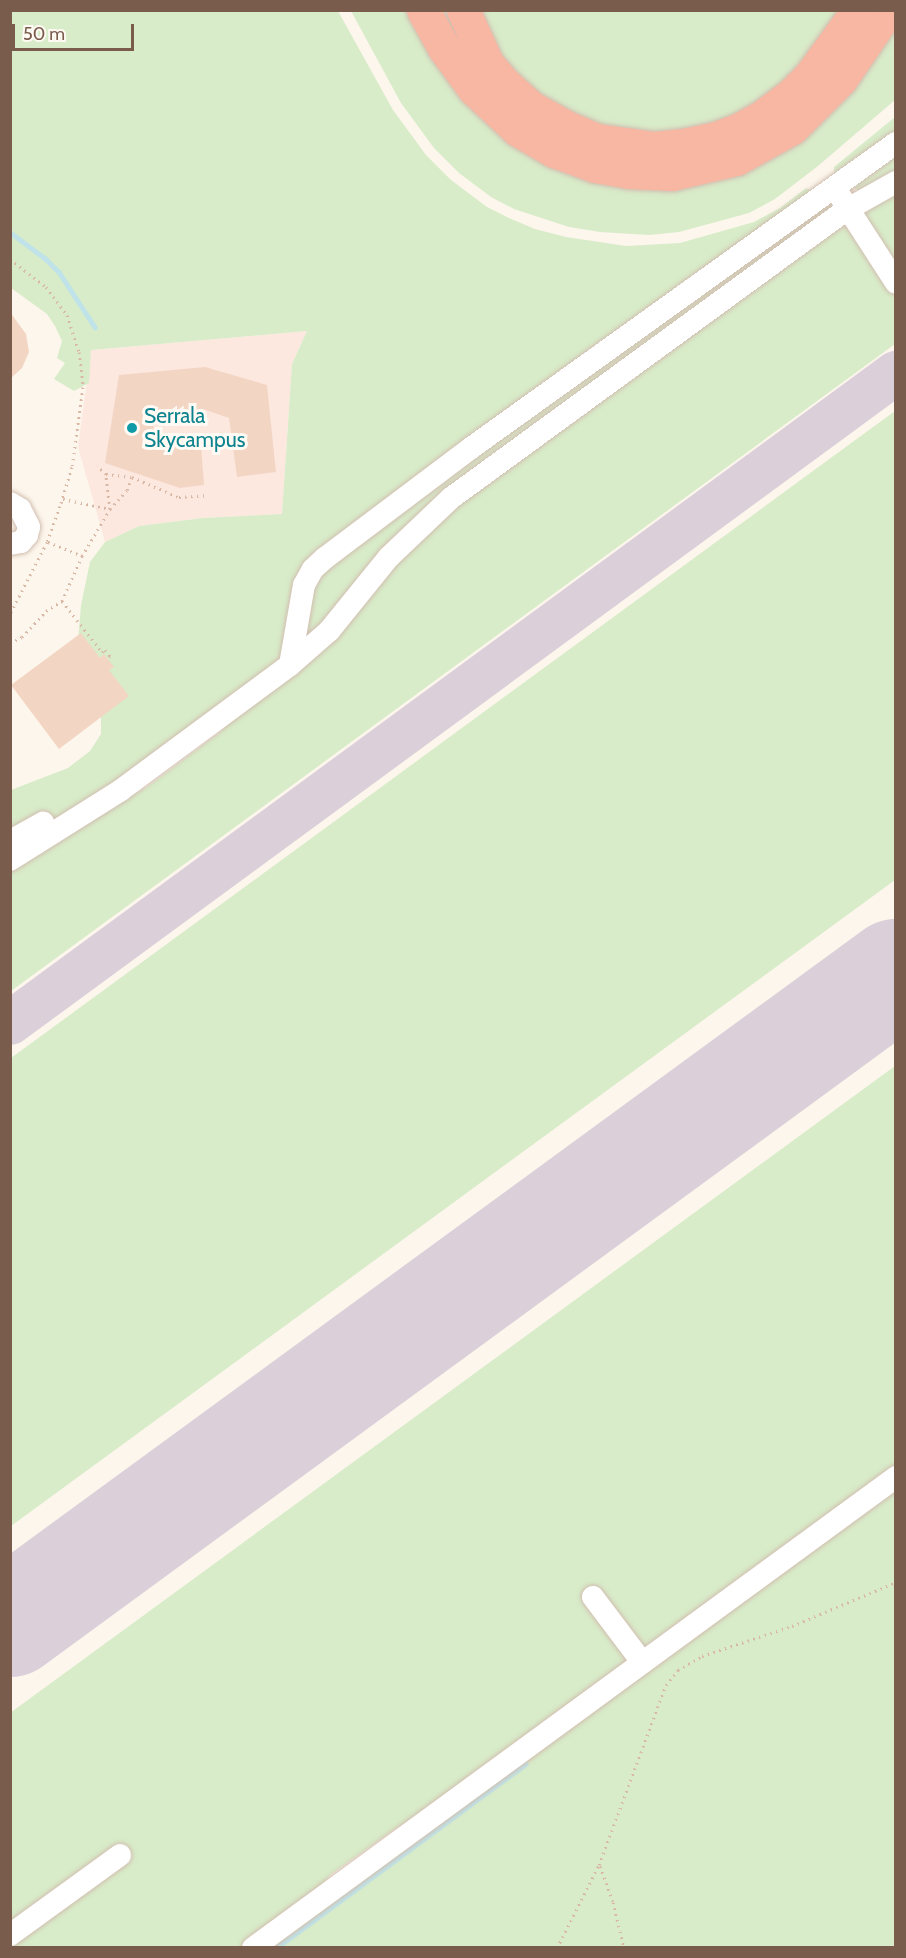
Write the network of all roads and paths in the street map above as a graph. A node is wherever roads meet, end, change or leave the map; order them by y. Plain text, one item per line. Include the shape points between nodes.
1 (423, 10) edge
2 (448, 10) edge
3 (463, 10) edge
4 (858, 10) edge
5 (888, 10) edge
6 (487, 63) junction
7 (896, 143) edge
8 (896, 182) edge
9 (832, 185) junction
10 (848, 209) junction
11 (10, 259) edge
12 (896, 283) edge
13 (76, 446) dead end
14 (97, 466) dead end
15 (106, 474) junction
16 (132, 477) junction
17 (204, 495) dead end
18 (63, 499) dead end
19 (10, 503) edge
20 (110, 509) junction
21 (38, 539) dead end
22 (10, 544) edge
23 (82, 556) junction
24 (62, 601) junction
25 (10, 643) edge
26 (107, 658) dead end
27 (290, 665) junction
28 (141, 775) junction
29 (10, 841) edge
30 (10, 860) edge
31 (896, 1477) edge
32 (896, 1582) edge
33 (592, 1597) dead end
34 (642, 1662) junction
35 (120, 1856) dead end
36 (599, 1865) junction
37 (10, 1935) edge
38 (253, 1947) edge
39 (557, 1947) edge
40 (624, 1947) edge

1 - 5 highway via 474,89 518,130 575,160 649,174 672,174 720,164 753,151 792,128 841,80
2 - 6 highway
3 - 6 highway
4 - 6 highway via 810,76 779,106 738,130 684,146 642,148 582,134 532,108
7 - 9 street
8 - 10 street
9 - 10 street
9 - 27 street via 325,558 304,585
10 - 12 street
10 - 27 street via 451,498 389,557 329,631
11 - 13 path via 58,301 73,332 83,387
14 - 15 path
15 - 16 path
15 - 20 path
16 - 17 path via 179,497
16 - 20 path via 127,490
18 - 20 path
19 - 22 street via 26,517 29,527 21,542
20 - 23 path
21 - 23 path
23 - 24 path
24 - 25 path
24 - 26 path via 102,652 105,650 110,656
27 - 28 street
28 - 29 street via 129,775
28 - 30 street
31 - 34 street via 678,1643
32 - 36 path via 792,1626 702,1656 678,1670 666,1685
33 - 34 street
34 - 38 street
35 - 37 street
36 - 39 path
36 - 40 path

